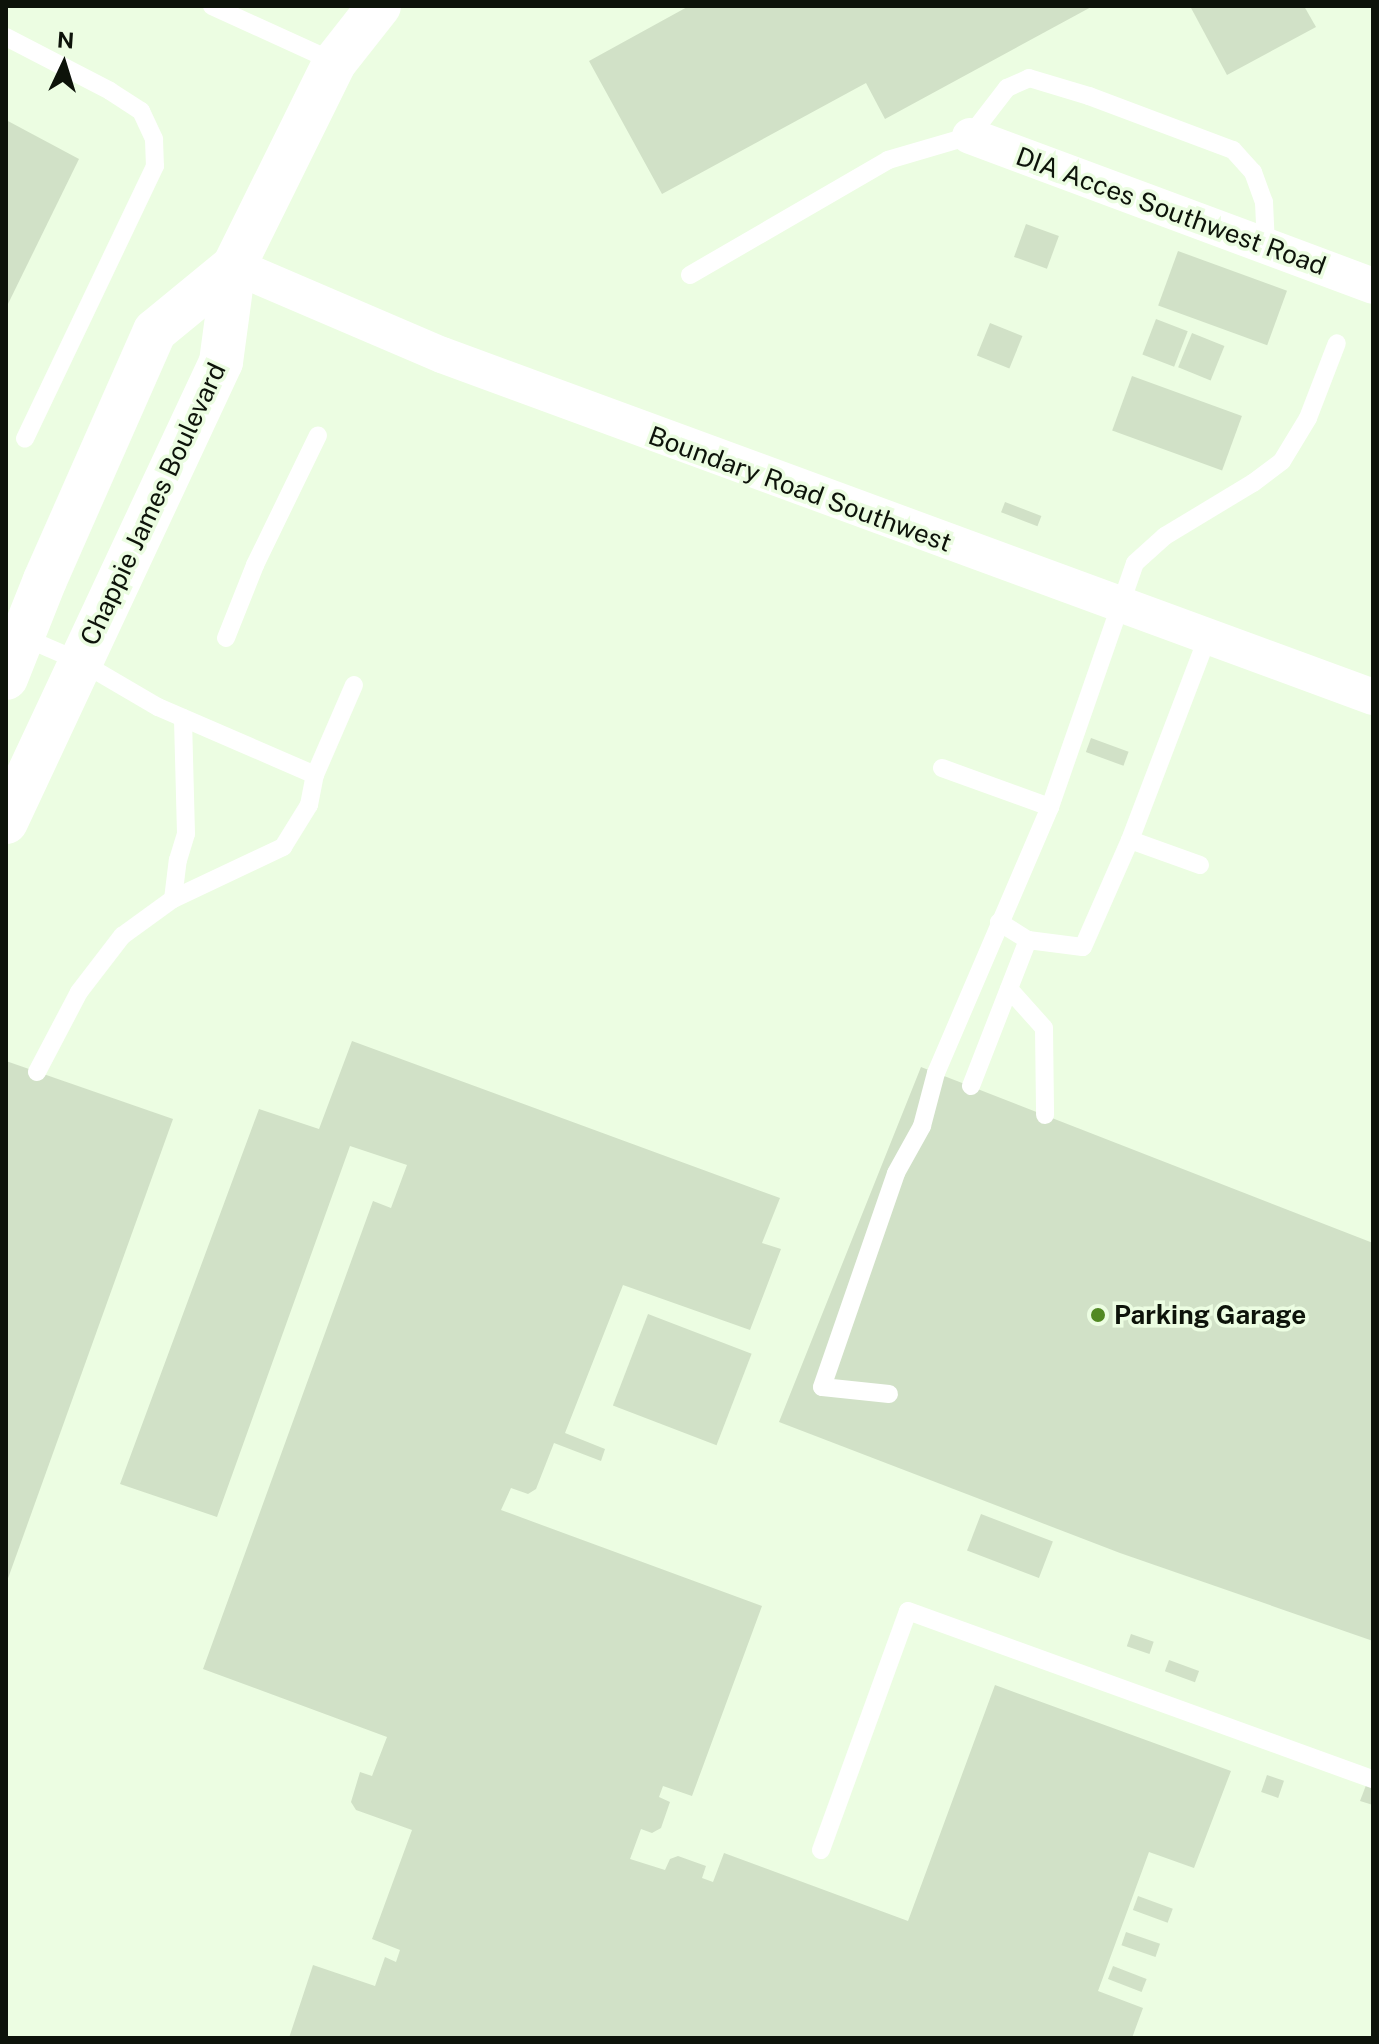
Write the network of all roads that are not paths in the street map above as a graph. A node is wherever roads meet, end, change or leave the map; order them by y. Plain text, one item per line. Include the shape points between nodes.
1 (212, 6) edge
2 (379, 6) edge
3 (6, 37) edge
4 (335, 62) junction
5 (970, 136) junction
6 (1266, 246) junction
7 (234, 266) junction
8 (690, 275) dead end
9 (1373, 286) edge
10 (1337, 343) dead end
11 (318, 435) dead end
12 (25, 439) dead end
13 (1122, 608) junction
14 (14, 635) edge
15 (226, 638) dead end
16 (1207, 638) junction
17 (81, 662) junction
18 (6, 678) edge
19 (354, 685) dead end
20 (1373, 697) edge
21 (183, 718) junction
22 (942, 768) dead end
23 (315, 775) junction
24 (1050, 807) junction
25 (6, 822) edge
26 (1130, 840) junction
27 (1200, 865) dead end
28 (173, 899) junction
29 (999, 922) junction
30 (1028, 940) junction
31 (1009, 989) junction
32 (37, 1072) dead end
33 (971, 1086) dead end
34 (1045, 1115) dead end
35 (889, 1394) dead end
36 (1373, 1779) edge
37 (821, 1850) dead end

1 - 4 lane
2 - 4 street
3 - 12 lane via 141,111 154,139 155,166
4 - 7 street
5 - 6 street, DIA Acces Southwest Road
5 - 6 lane via 1007,88 1029,78 1089,96 1233,150 1253,172 1264,202
5 - 8 lane via 888,160
6 - 9 street, DIA Acces Southwest Road
7 - 13 street, Boundary Road Southwest via 442,355
7 - 14 street via 155,331
7 - 17 street, Chappie James Boulevard via 221,362
10 - 13 lane via 1308,418 1282,461 1165,536 1135,563
11 - 15 lane
13 - 16 street, Boundary Road Southwest
13 - 24 lane
14 - 17 lane
14 - 18 street
16 - 20 street, Boundary Road Southwest
16 - 26 lane
17 - 21 lane
17 - 25 street, Chappie James Boulevard
19 - 23 lane
21 - 23 lane
21 - 28 lane via 186,834
22 - 24 lane
23 - 28 lane via 309,805 283,847
24 - 29 lane
26 - 27 lane
26 - 30 lane via 1083,947
28 - 32 lane via 122,936 79,992
29 - 30 lane
29 - 35 lane via 936,1073 922,1126 896,1173 822,1387
30 - 31 lane
31 - 33 lane
31 - 34 lane via 1044,1028
36 - 37 lane via 908,1611

